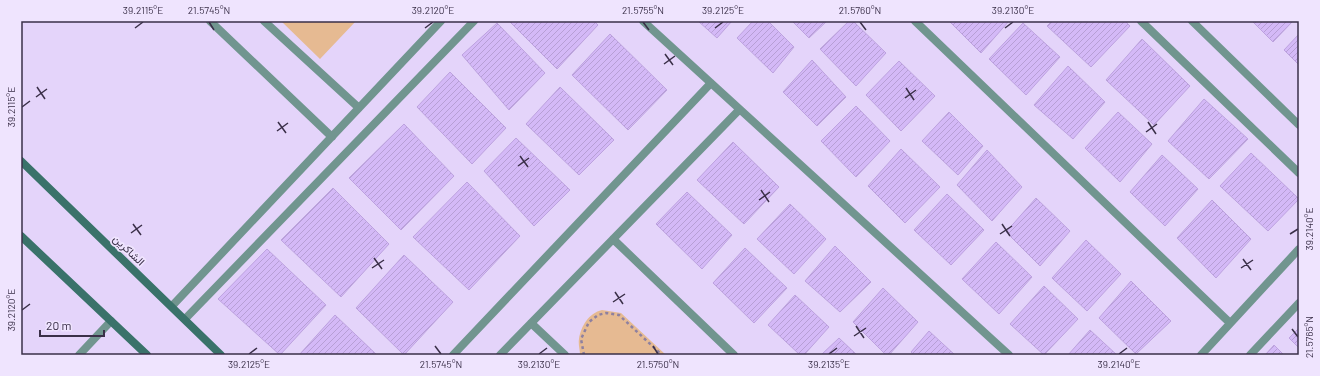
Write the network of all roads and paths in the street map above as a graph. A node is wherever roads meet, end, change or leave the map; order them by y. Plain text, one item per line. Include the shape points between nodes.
1 (210, 21) edge
2 (264, 21) edge
3 (441, 21) edge
4 (474, 21) edge
5 (643, 21) edge
6 (915, 21) edge
7 (1141, 21) edge
8 (1192, 21) edge
9 (711, 83) junction
10 (359, 108) junction
11 (739, 110) junction
12 (1299, 125) edge
13 (332, 137) junction
14 (21, 161) edge
15 (1299, 173) edge
16 (21, 236) edge
17 (613, 239) junction
18 (1299, 249) edge
19 (1299, 303) edge
20 (172, 306) junction
21 (185, 319) junction
22 (111, 322) junction
23 (531, 323) junction
24 (1230, 323) junction
25 (79, 355) edge
26 (147, 355) edge
27 (221, 355) edge
28 (453, 355) edge
29 (500, 355) edge
30 (564, 355) edge
31 (584, 355) edge
32 (662, 355) edge
33 (734, 355) edge
34 (1009, 355) edge
35 (1201, 355) edge
36 (1250, 355) edge

1 - 13 street
2 - 10 street
3 - 10 street
4 - 21 street
5 - 9 street
6 - 24 street
7 - 15 street
8 - 12 street
9 - 11 street
9 - 28 street
10 - 13 street
11 - 17 street
11 - 34 street
13 - 20 street
14 - 20 street, الشاكرين
16 - 22 street
17 - 23 street
17 - 33 street
18 - 24 street
19 - 36 street
20 - 21 street, الشاكرين
21 - 27 street, الشاكرين
22 - 25 street
22 - 26 street
23 - 29 street
23 - 30 street
24 - 35 street
31 - 32 path via 581,339 589,322 606,313 619,315

